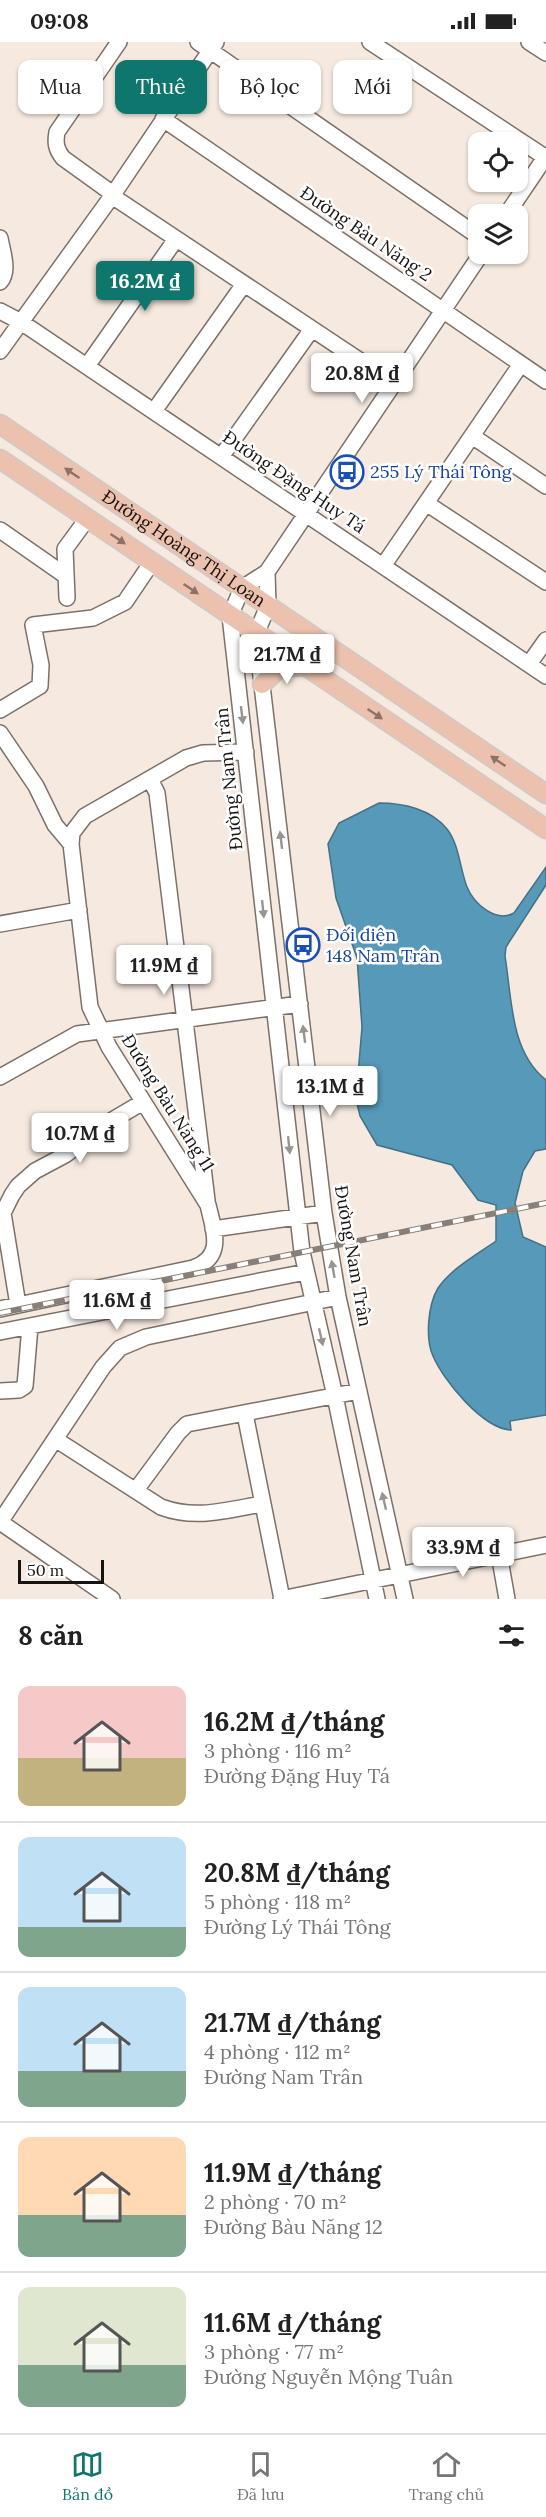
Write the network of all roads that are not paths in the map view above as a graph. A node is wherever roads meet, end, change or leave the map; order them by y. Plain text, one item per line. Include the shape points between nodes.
1 (119, 42) edge
2 (370, 42) edge
3 (529, 42) edge
4 (208, 45) edge
5 (546, 53) edge
6 (164, 119) junction
7 (546, 156) edge
8 (113, 195) junction
9 (514, 204) edge
10 (468, 229) edge
11 (0, 238) edge
12 (176, 239) junction
13 (474, 264) edge
14 (0, 282) edge
15 (244, 284) junction
16 (0, 311) edge
17 (443, 311) junction
18 (21, 322) junction
19 (312, 329) junction
20 (0, 351) edge
21 (521, 364) junction
22 (87, 366) junction
23 (546, 381) edge
24 (395, 384) junction
25 (154, 411) junction
26 (0, 424) edge
27 (472, 436) junction
28 (221, 457) junction
29 (0, 459) edge
30 (546, 486) edge
31 (426, 503) junction
32 (306, 514) junction
33 (87, 519) junction
34 (0, 530) edge
35 (152, 562) junction
36 (383, 566) junction
37 (267, 572) junction
38 (66, 576) junction
39 (546, 582) edge
40 (242, 588) junction
41 (68, 598) dead end
42 (268, 606) junction
43 (230, 615) junction
44 (256, 634) junction
45 (546, 640) edge
46 (529, 664) junction
47 (304, 666) junction
48 (546, 676) edge
49 (262, 684) junction
50 (0, 710) edge
51 (0, 733) edge
52 (246, 752) junction
53 (150, 779) junction
54 (545, 791) edge
55 (546, 829) edge
56 (71, 843) junction
57 (79, 910) junction
58 (0, 924) edge
59 (300, 1004) junction
60 (274, 1007) junction
61 (183, 1019) junction
62 (99, 1029) junction
63 (0, 1077) edge
64 (143, 1102) junction
65 (199, 1140) junction
66 (173, 1149) junction
67 (208, 1205) junction
68 (1, 1213) edge
69 (324, 1213) junction
70 (297, 1217) junction
71 (213, 1229) junction
72 (306, 1272) junction
73 (338, 1296) junction
74 (313, 1302) junction
75 (18, 1305) junction
76 (0, 1309) edge
77 (30, 1326) junction
78 (0, 1332) edge
79 (0, 1391) edge
80 (359, 1391) junction
81 (335, 1396) junction
82 (245, 1414) junction
83 (55, 1439) junction
84 (136, 1490) junction
85 (262, 1504) junction
86 (0, 1522) edge
87 (546, 1545) edge
88 (499, 1554) junction
89 (399, 1573) junction
90 (373, 1579) junction
91 (112, 1599) edge
92 (282, 1599) edge
93 (377, 1599) edge
94 (405, 1599) edge
95 (507, 1599) edge

1 - 8 street via 57,132 56,140 57,151 63,158
2 - 7 street
3 - 5 street
4 - 6 street
4 - 10 street
6 - 8 street
6 - 17 street, Đường Bàu Năng 2
7 - 9 street
8 - 12 street
8 - 18 street
11 - 14 street via 5,268
12 - 15 street
12 - 22 street
13 - 17 street
15 - 19 street
15 - 25 street
16 - 18 street, Đường Đặng Huy Tá
17 - 21 street, Đường Bàu Năng 2
17 - 24 street
18 - 20 street
18 - 22 street, Đường Đặng Huy Tá
19 - 24 street
19 - 28 street
21 - 23 street, Đường Bàu Năng 2
21 - 27 street
22 - 25 street, Đường Đặng Huy Tá
24 - 32 street
25 - 28 street, Đường Đặng Huy Tá
40 -> 26 main road, Đường Hoàng Thị Loan
27 - 30 street
27 - 31 street
28 - 32 street, Đường Đặng Huy Tá
29 - 33 main road, Đường Hoàng Thị Loan
31 - 36 street
31 - 39 street
32 - 36 street, Đường Đặng Huy Tá
32 - 37 street
33 -> 35 main road, Đường Hoàng Thị Loan
33 - 38 street via 64,549
34 - 38 street
35 -> 43 main road, Đường Hoàng Thị Loan
35 - 50 street via 124,602 93,618 33,625 41,665 40,686
36 - 46 street, Đường Đặng Huy Tá
37 - 40 street
37 - 42 street
38 - 41 street
40 - 42 main road, Đường Hoàng Thị Loan
40 - 43 street
42 - 44 street
54 -> 42 main road, Đường Hoàng Thị Loan
43 - 44 main road, Đường Hoàng Thị Loan
43 -> 52 street, Đường Nam Trân
44 - 47 main road, Đường Hoàng Thị Loan
44 - 49 street, Đường Nam Trân
45 - 46 street
46 - 48 street, Đường Đặng Huy Tá
47 - 49 main road via 279,668
47 -> 55 main road, Đường Hoàng Thị Loan
59 -> 49 street, Đường Nam Trân
51 - 56 street via 36,786 55,825
52 - 53 street via 203,753
52 -> 60 street, Đường Nam Trân
53 - 56 street via 85,816 72,833
53 - 61 street via 157,793
56 - 57 street, Đường Bàu Năng 11
57 - 58 street
57 - 62 street, Đường Bàu Năng 11 via 90,1007
59 - 60 street
69 -> 59 street, Đường Nam Trân
60 - 61 street
60 -> 70 street, Đường Nam Trân
61 - 62 street
61 - 65 street
62 - 63 street via 77,1034
62 - 64 street, Đường Bàu Năng 11
64 - 66 street, Đường Bàu Năng 11
64 - 68 street via 27,1177
65 - 66 street
65 - 67 street
66 - 67 street, Đường Bàu Năng 11
67 - 71 street, Đường Bàu Năng 11
68 - 75 street
69 - 70 street
73 -> 69 street, Đường Nam Trân
70 - 71 street
70 - 72 street, Đường Nam Trân
71 - 75 street, Đường Bàu Năng 11 via 214,1247 206,1264
72 - 74 street, Đường Nam Trân
72 - 77 street
73 - 74 street
73 - 80 street, Đường Nam Trân
74 -> 81 street, Đường Nam Trân
74 - 83 street via 146,1338 120,1348
75 - 76 street
77 - 78 street
77 - 79 street via 25,1386
80 - 81 street
89 -> 80 street, Đường Nam Trân
81 - 82 street
81 - 90 street, Đường Nam Trân
82 - 84 street via 187,1424
82 - 85 street
83 - 84 street
83 - 86 street
84 - 85 street via 179,1514 196,1515
85 - 92 street
86 - 91 street
87 - 88 street
88 - 89 street
88 - 95 street
89 - 90 street
89 - 94 street, Đường Nam Trân
90 - 92 street
90 - 93 street, Đường Nam Trân

